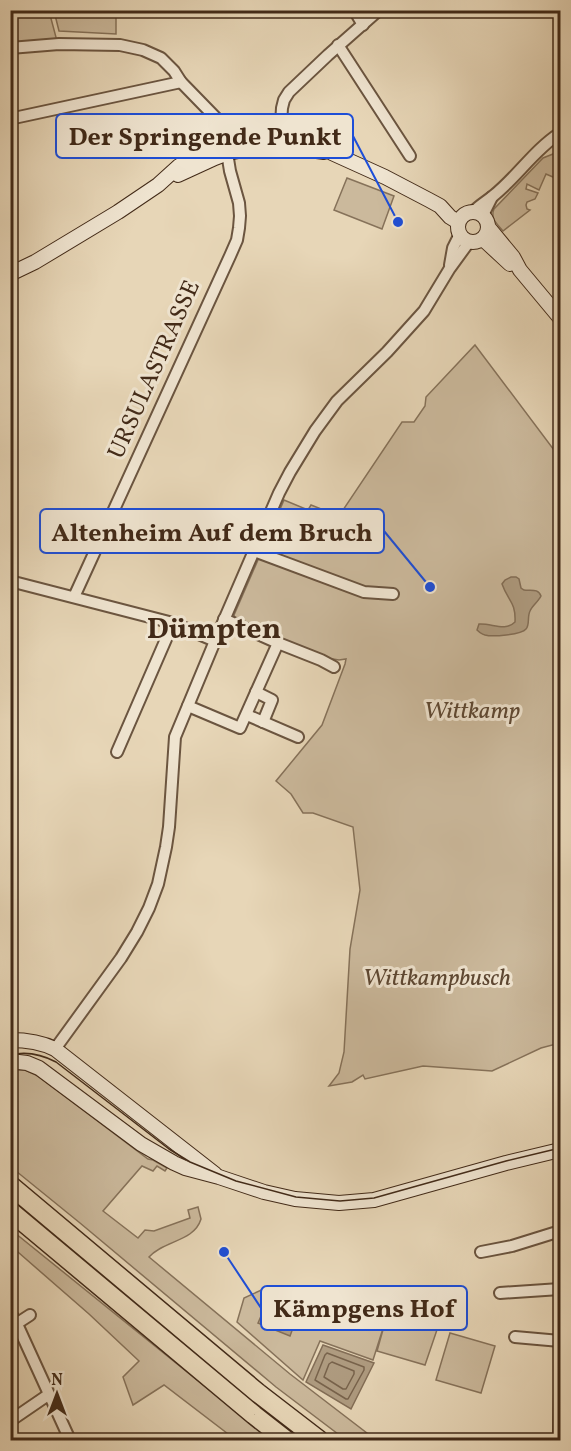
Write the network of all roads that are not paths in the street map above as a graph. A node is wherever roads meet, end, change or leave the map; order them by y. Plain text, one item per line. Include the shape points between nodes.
1 (354, 10) edge
2 (379, 10) edge
3 (363, 25) junction
4 (338, 45) junction
5 (10, 48) edge
6 (181, 82) junction
7 (10, 120) edge
8 (561, 133) edge
9 (280, 140) junction
10 (226, 147) junction
11 (410, 156) dead end
12 (473, 226) junction
13 (11, 273) edge
14 (561, 318) edge
15 (254, 551) junction
16 (10, 580) edge
17 (393, 594) dead end
18 (74, 597) junction
19 (224, 620) junction
20 (173, 623) junction
21 (215, 642) junction
22 (278, 643) junction
23 (334, 667) dead end
24 (256, 692) junction
25 (188, 706) junction
26 (247, 715) junction
27 (263, 722) junction
28 (298, 737) dead end
29 (117, 752) dead end
30 (10, 1040) edge
31 (56, 1049) junction
32 (10, 1061) edge
33 (561, 1150) edge
34 (219, 1177) junction
35 (10, 1185) edge
36 (10, 1211) edge
37 (561, 1233) edge
38 (481, 1252) dead end
39 (561, 1289) edge
40 (500, 1293) dead end
41 (10, 1312) edge
42 (30, 1315) dead end
43 (14, 1326) edge
44 (515, 1337) dead end
45 (561, 1341) edge
46 (560, 1393) edge
47 (48, 1395) junction
48 (10, 1421) edge
49 (69, 1440) edge
50 (286, 1440) edge
51 (319, 1440) edge
52 (559, 1440) edge

1 - 3 street
2 - 3 street
3 - 4 street
4 - 9 street via 284,100
4 - 11 street
5 - 6 street, URSULASTRASSE via 120,45 161,58
6 - 7 street
6 - 10 street, URSULASTRASSE via 217,119
8 - 12 street via 523,165
9 - 10 street via 261,133
9 - 12 street via 314,142 440,206 454,208
10 - 13 street via 215,158 158,185
10 - 18 street, URSULASTRASSE via 239,203 237,240
12 - 14 street via 520,270
12 - 15 street via 453,248 450,268 424,311 337,401 315,431 279,492
15 - 17 street via 364,592
15 - 19 street
16 - 18 street
18 - 20 street
19 - 21 street
19 - 22 street
20 - 21 street
20 - 29 street
21 - 25 street
22 - 23 street
22 - 24 street
24 - 26 street
24 - 27 street via 272,700
25 - 26 street via 240,728
25 - 31 street via 175,737 166,847 158,884 137,932
26 - 27 street
27 - 28 street
30 - 31 street via 43,1043
31 - 34 street
32 - 34 street via 39,1068 141,1144 174,1163
33 - 34 street via 390,1197 357,1202 295,1199
35 - 51 highway
36 - 50 highway
37 - 38 street
39 - 40 street
41 - 43 street
42 - 43 street
43 - 47 street
44 - 45 street
46 - 52 street
47 - 48 street
47 - 49 street

